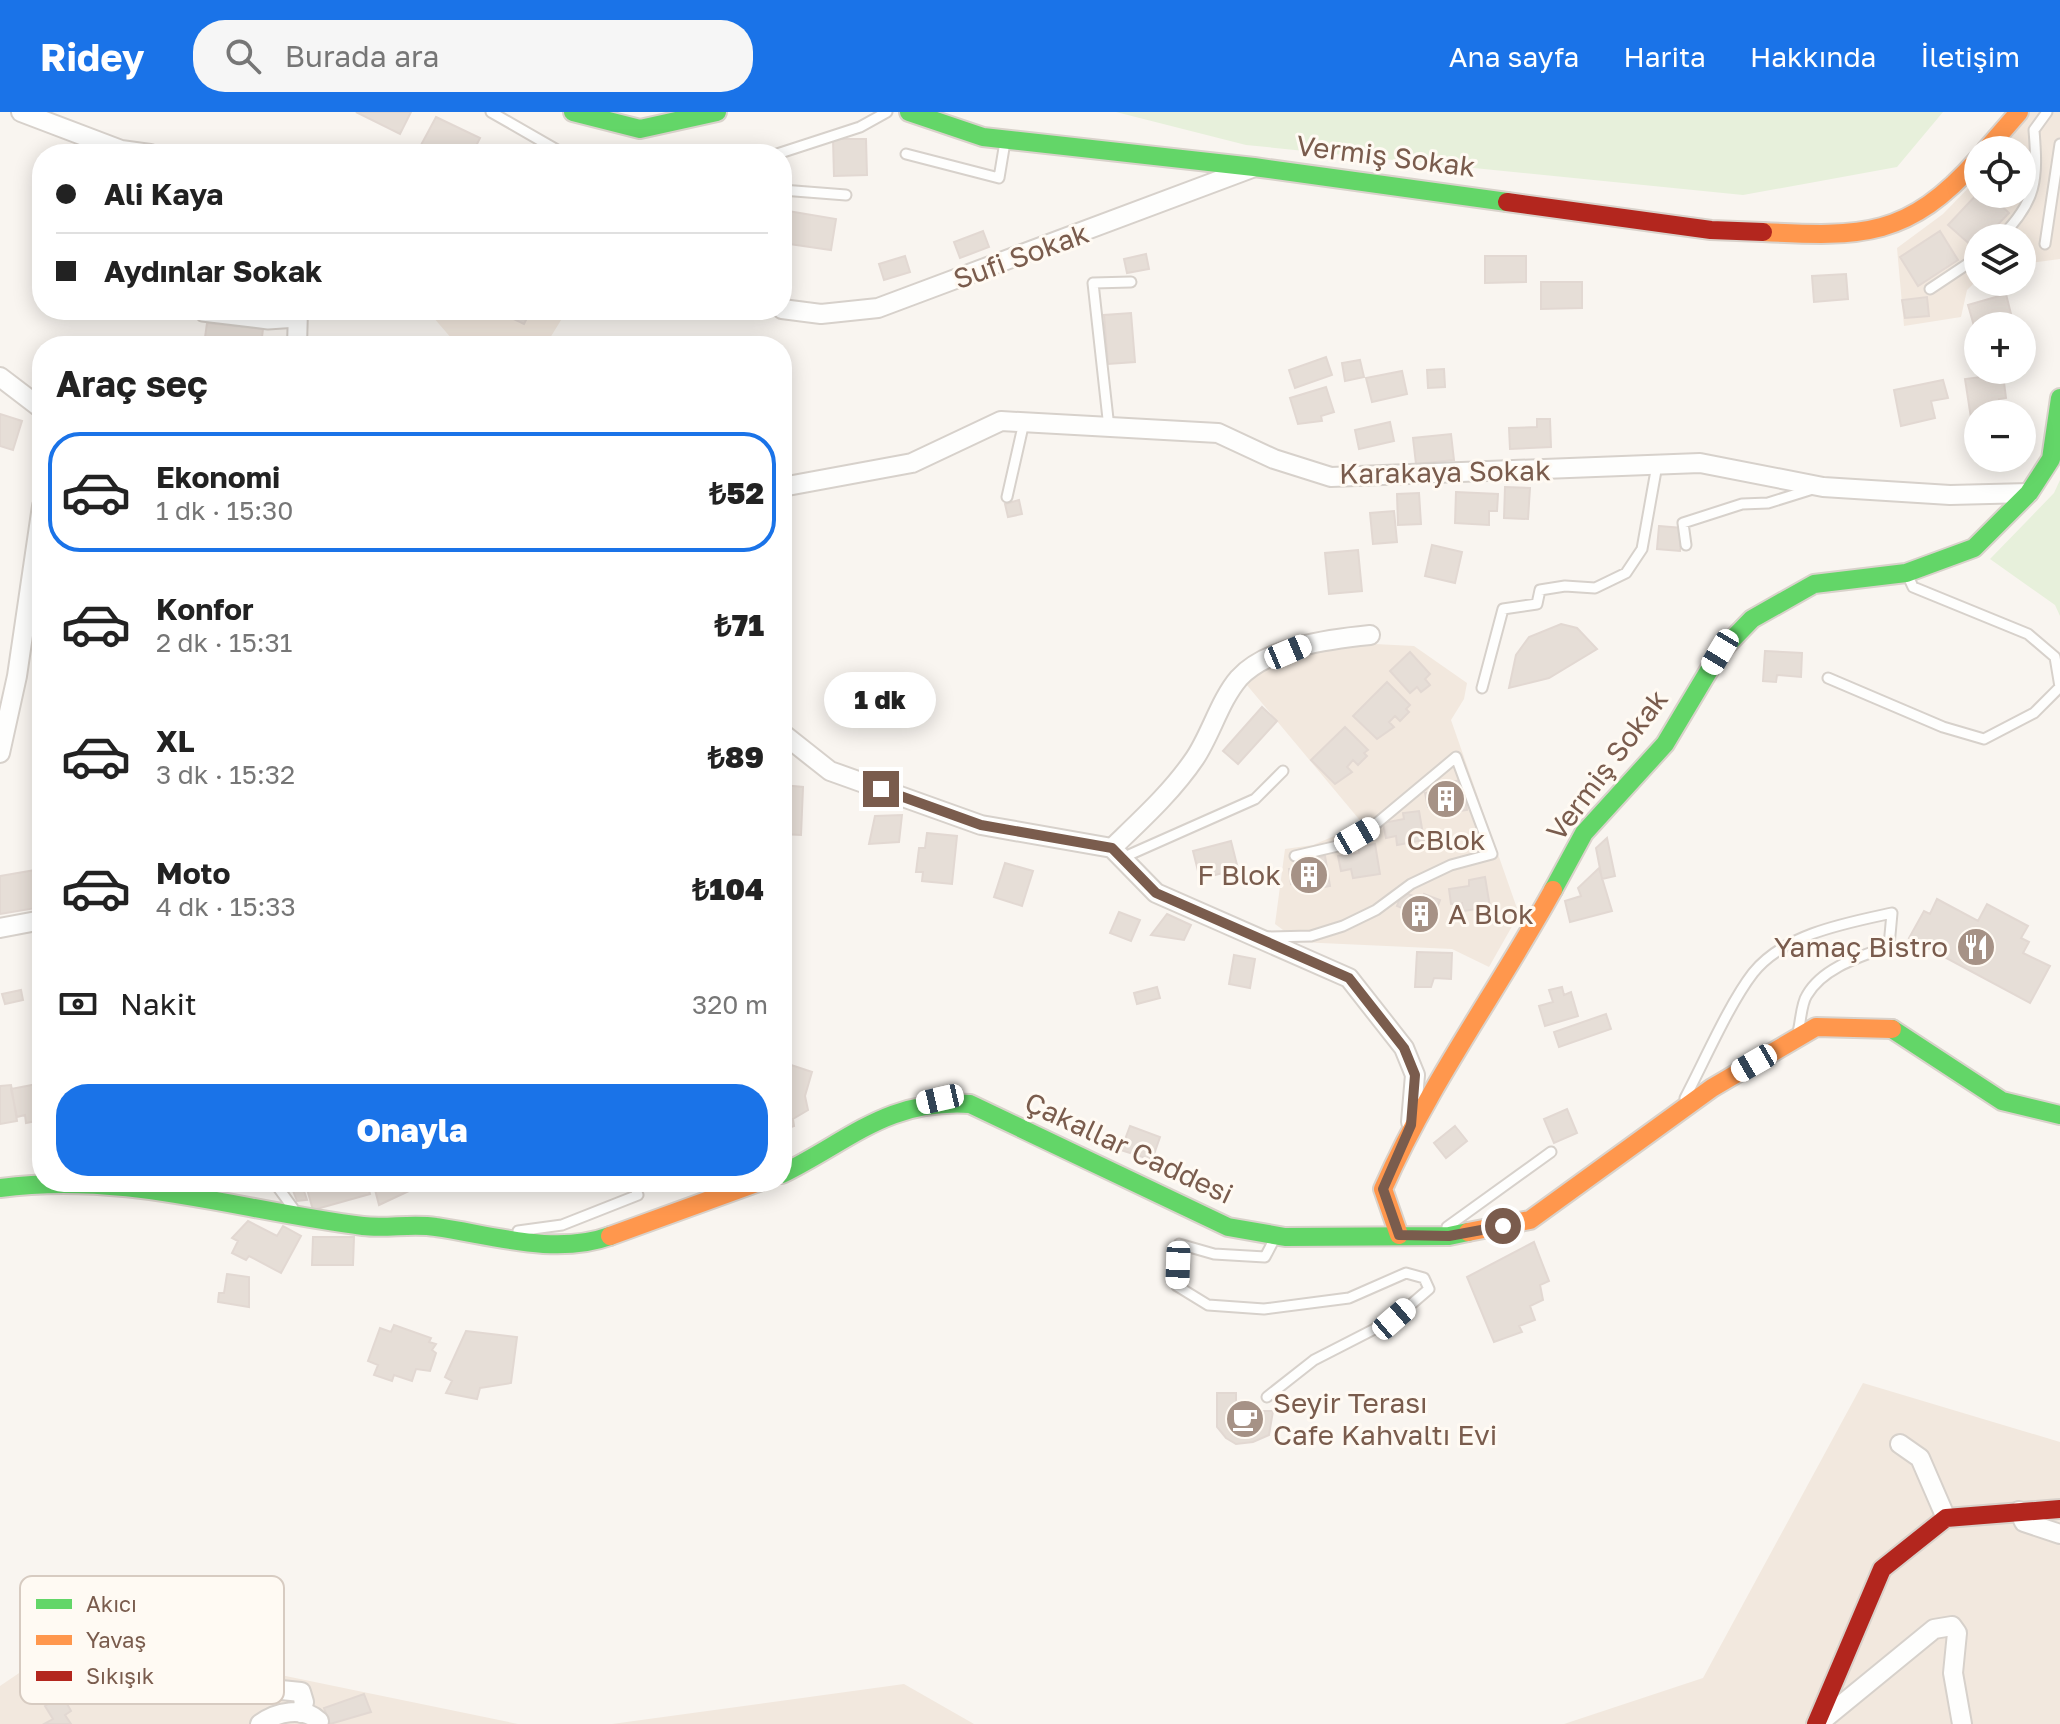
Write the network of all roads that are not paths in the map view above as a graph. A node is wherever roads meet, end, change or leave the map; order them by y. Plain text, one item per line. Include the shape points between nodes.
1 (21, 112) edge
2 (491, 112) edge
3 (573, 112) edge
4 (717, 112) edge
5 (887, 112) edge
6 (909, 112) edge
7 (2019, 112) edge
8 (2047, 112) edge
9 (1998, 136) edge
10 (1005, 140) junction
11 (105, 144) edge
12 (547, 144) edge
13 (2060, 144) edge
14 (792, 149) edge
15 (906, 154) dead end
16 (1254, 167) junction
17 (1964, 175) edge
18 (792, 191) edge
19 (846, 195) dead end
20 (2014, 224) edge
21 (2045, 244) dead end
22 (1964, 266) edge
23 (1131, 282) dead end
24 (1930, 289) dead end
25 (792, 310) edge
26 (235, 320) edge
27 (283, 320) edge
28 (0, 377) edge
29 (2060, 398) edge
30 (32, 401) edge
31 (1024, 422) junction
32 (1109, 428) junction
33 (2056, 451) edge
34 (1657, 465) junction
35 (792, 485) edge
36 (1819, 486) junction
37 (2029, 493) junction
38 (1007, 497) dead end
39 (1686, 545) dead end
40 (1906, 573) junction
41 (32, 587) edge
42 (1370, 635) dead end
43 (1828, 678) dead end
44 (1482, 688) dead end
45 (792, 741) edge
46 (0, 753) edge
47 (1283, 771) dead end
48 (1117, 853) junction
49 (1295, 856) dead end
50 (32, 922) edge
51 (0, 928) edge
52 (1258, 937) junction
53 (1797, 1038) junction
54 (1675, 1115) junction
55 (2060, 1115) edge
56 (1411, 1125) junction
57 (1551, 1152) dead end
58 (792, 1168) edge
59 (32, 1184) edge
60 (0, 1188) edge
61 (173, 1192) edge
62 (281, 1192) edge
63 (637, 1192) edge
64 (731, 1192) edge
65 (297, 1214) junction
66 (487, 1235) junction
67 (1399, 1235) junction
68 (1276, 1236) junction
69 (1434, 1236) junction
70 (1267, 1397) dead end
71 (1900, 1444) dead end
72 (2060, 1509) edge
73 (2019, 1511) junction
74 (2060, 1517) edge
75 (1946, 1518) junction
76 (2060, 1534) edge
77 (284, 1690) edge
78 (301, 1713) junction
79 (319, 1721) dead end
80 (260, 1724) edge
81 (1817, 1724) edge
82 (1962, 1724) edge

1 - 11 street
2 - 12 lane
3 - 4 street via 640,129
5 - 14 lane via 860,127
6 - 10 street, Vermiş Sokak
7 - 9 street
8 - 20 lane via 2034,130 2038,176
10 - 15 lane via 999,178
10 - 16 street, Vermiş Sokak
13 - 21 lane
16 - 17 street, Vermiş Sokak via 1711,230 1819,235 1871,232 1910,219
16 - 25 street, Sufi Sokak via 878,308 821,314
18 - 19 lane
22 - 24 lane
23 - 32 lane via 1093,283
26 - 27 lane
28 - 30 street
29 - 33 street, Vermiş Sokak
31 - 32 street, Karakaya Sokak
31 - 35 street, Karakaya Sokak via 1001,421 912,463
31 - 38 lane
32 - 34 street, Karakaya Sokak via 1218,433 1331,477
33 - 37 street, Vermiş Sokak
34 - 36 street, Karakaya Sokak via 1700,463
34 - 44 lane via 1642,549 1626,573 1595,588 1540,590 1537,604 1503,609
36 - 37 street, Karakaya Sokak via 1950,495
36 - 39 lane via 1683,523
37 - 40 street, Vermiş Sokak via 1974,548
40 - 43 lane via 1913,587 2028,634 2055,657 2060,687 2034,713 1984,739
40 - 56 street, Vermiş Sokak via 1814,584 1752,619 1720,652 1665,744 1584,833 1511,966
41 - 46 street
42 - 48 street via 1313,641 1239,678 1194,759
45 - 48 street via 830,771 981,825
47 - 48 lane via 1255,799
48 - 52 street via 1156,893
49 - 52 lane via 1342,845 1371,828 1456,757 1492,854 1411,884 1343,926 1311,936
50 - 51 street
52 - 56 street via 1349,978 1404,1048 1415,1075
53 - 54 street, Çakallar Caddesi
53 - 54 lane via 1806,995 1826,974 1889,946 1892,913 1833,926 1781,950 1754,973
53 - 55 street, Çakallar Caddesi via 1816,1027 1892,1029 2002,1101
54 - 69 street, Çakallar Caddesi via 1530,1220
56 - 67 street, Vermiş Sokak via 1383,1189
57 - 69 lane
58 - 68 street, Çakallar Caddesi via 893,1110 940,1099 970,1104 1228,1227
59 - 60 street
61 - 65 street
62 - 65 lane
63 - 66 lane via 562,1225
64 - 66 street via 591,1243 538,1244
65 - 66 street via 365,1226 431,1226
67 - 68 street, Çakallar Caddesi
67 - 69 street, Çakallar Caddesi
68 - 70 lane via 1265,1257 1214,1254 1179,1244 1177,1286 1208,1305 1240,1309 1294,1308 1349,1298 1406,1273 1424,1278 1429,1289 1394,1319 1314,1360
71 - 75 street via 1920,1458
72 - 73 street
73 - 74 street
73 - 75 street
73 - 76 street via 2024,1522
75 - 81 street via 1882,1569
77 - 78 street via 301,1692
78 - 79 street
78 - 80 street via 272,1716
81 - 82 street via 1934,1629 1952,1626 1957,1633 1953,1673

